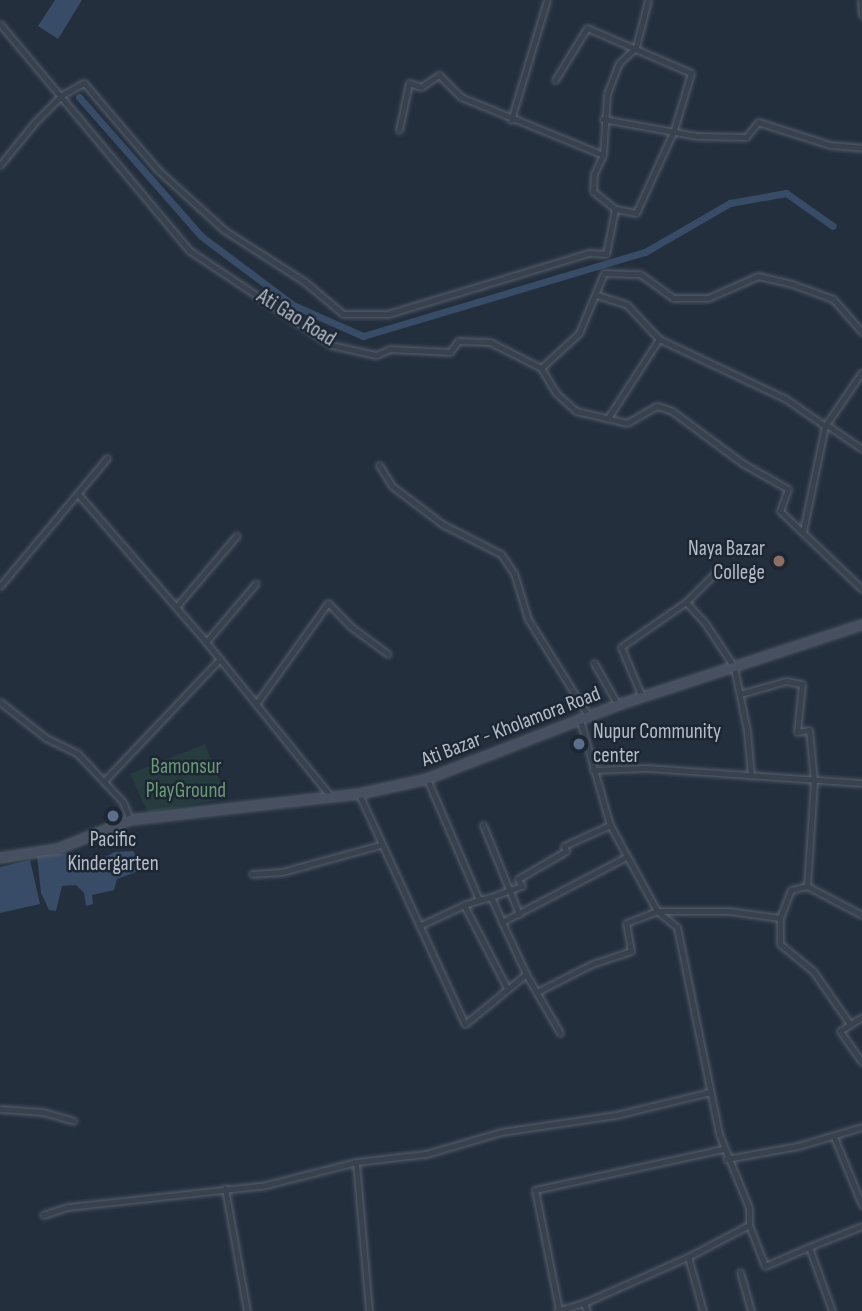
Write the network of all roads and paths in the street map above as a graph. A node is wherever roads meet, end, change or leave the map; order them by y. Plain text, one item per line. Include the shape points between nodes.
1 (547, 0) edge
2 (648, 0) edge
3 (861, 0) edge
4 (862, 15) edge
5 (0, 24) edge
6 (636, 47) junction
7 (555, 80) dead end
8 (62, 95) junction
9 (603, 119) junction
10 (511, 120) junction
11 (399, 130) dead end
12 (674, 130) junction
13 (862, 148) edge
14 (603, 155) junction
15 (0, 165) edge
16 (615, 209) junction
17 (597, 295) junction
18 (862, 332) edge
19 (659, 339) junction
20 (541, 368) junction
21 (862, 372) edge
22 (608, 418) junction
23 (826, 426) junction
24 (862, 449) edge
25 (107, 458) dead end
26 (379, 465) dead end
27 (78, 494) junction
28 (803, 531) junction
29 (237, 535) dead end
30 (716, 572) dead end
31 (256, 583) dead end
32 (0, 586) edge
33 (862, 589) edge
34 (686, 603) junction
35 (176, 607) junction
36 (862, 625) edge
37 (206, 642) junction
38 (388, 654) dead end
39 (220, 659) junction
40 (594, 663) dead end
41 (734, 667) junction
42 (740, 694) junction
43 (642, 697) junction
44 (0, 702) edge
45 (256, 704) junction
46 (618, 705) junction
47 (585, 718) junction
48 (593, 770) junction
49 (751, 776) junction
50 (427, 779) junction
51 (106, 780) junction
52 (814, 781) junction
53 (862, 783) edge
54 (359, 794) junction
55 (331, 797) junction
56 (130, 820) junction
57 (483, 825) dead end
58 (610, 825) junction
59 (380, 845) junction
60 (0, 858) edge
61 (626, 858) junction
62 (252, 874) dead end
63 (807, 886) junction
64 (511, 891) junction
65 (491, 897) junction
66 (479, 900) junction
67 (464, 905) junction
68 (657, 911) junction
69 (519, 914) junction
70 (862, 915) edge
71 (780, 918) junction
72 (502, 922) junction
73 (419, 926) junction
74 (526, 974) junction
75 (507, 988) junction
76 (537, 992) junction
77 (862, 1017) edge
78 (850, 1024) junction
79 (560, 1032) dead end
80 (862, 1062) edge
81 (710, 1092) junction
82 (0, 1109) edge
83 (74, 1121) dead end
84 (862, 1127) edge
85 (834, 1137) junction
86 (723, 1149) junction
87 (726, 1159) junction
88 (356, 1162) junction
89 (225, 1188) junction
90 (862, 1205) edge
91 (43, 1215) dead end
92 (749, 1225) junction
93 (862, 1226) edge
94 (809, 1248) junction
95 (688, 1258) junction
96 (740, 1272) dead end
97 (584, 1303) junction
98 (247, 1311) edge
99 (369, 1311) edge
100 (558, 1311) edge
101 (587, 1311) edge
102 (703, 1311) edge
103 (751, 1311) edge
104 (832, 1311) edge

1 - 10 street
2 - 6 street
3 - 4 street
5 - 8 street, Ati Gao Road
6 - 7 street via 586,27
6 - 9 street via 619,63
6 - 12 street via 691,73
8 - 15 street
8 - 16 street via 75,86 89,86 197,209 305,282 343,314 388,314 589,253 606,254
8 - 20 street, Ati Gao Road via 190,251 331,345 376,355 390,349 450,352 458,341 490,342
9 - 12 street
9 - 14 street
10 - 11 street via 461,97 439,75 421,87 409,83
10 - 14 street
12 - 13 street via 697,136 746,137 758,122 830,145
12 - 16 street via 636,214
14 - 16 street via 594,174 593,191
17 - 18 street via 604,273 640,274 673,299 708,298 758,276 833,299
17 - 19 street via 627,305
17 - 20 street via 579,333
19 - 22 street
19 - 23 street via 786,399
20 - 22 street, Ati Gao Road via 556,393 576,411
21 - 23 street
22 - 28 street, Ati Gao Road via 627,423 657,407 672,411 742,463 788,489 780,511
23 - 24 street
23 - 28 street
25 - 27 street
26 - 47 street via 392,486 442,524 501,554 514,573 528,619
27 - 32 street
27 - 35 street
28 - 33 street
29 - 35 street
30 - 34 street
31 - 37 street
34 - 41 street via 705,622
34 - 43 street via 621,648
35 - 37 street
36 - 41 main road, Ati Bazar - Kholamora Road
37 - 39 street
38 - 45 street via 328,603
39 - 45 street
39 - 51 street
40 - 46 street
41 - 42 street
41 - 43 main road, Ati Bazar - Kholamora Road
42 - 49 street
42 - 52 street via 786,681 802,684 797,732 809,730
43 - 46 main road, Ati Bazar - Kholamora Road
44 - 51 street via 46,738 77,753
45 - 55 street
46 - 47 main road, Ati Bazar - Kholamora Road
47 - 48 street
47 - 50 main road, Ati Bazar - Kholamora Road
48 - 49 street via 646,768
48 - 58 street
49 - 52 street
50 - 54 main road, Ati Bazar - Kholamora Road
50 - 66 street
51 - 56 street
52 - 53 street
52 - 63 street
54 - 55 main road, Ati Bazar - Kholamora Road
54 - 59 street
55 - 56 main road, Ati Bazar - Kholamora Road
56 - 60 main road, Ati Bazar - Kholamora Road via 58,849
57 - 64 street
58 - 61 street
58 - 64 street via 564,846 566,852 518,879 522,886
59 - 62 street via 282,872
59 - 73 street
61 - 68 street
61 - 69 street
63 - 70 street
63 - 71 street via 791,890
64 - 65 street
64 - 69 street
65 - 66 street
65 - 72 street
66 - 67 street
67 - 73 street
67 - 75 street
68 - 71 street via 729,911
68 - 76 street via 626,923 631,951 592,964
68 - 81 street via 677,927
69 - 72 street
71 - 78 street via 780,944 813,971
72 - 74 street
73 - 75 street via 465,1024
74 - 75 street
74 - 76 street
76 - 79 street
77 - 78 street
78 - 80 street via 840,1031
81 - 86 street
81 - 88 street via 616,1115 501,1132 426,1154
82 - 83 street via 43,1112
84 - 85 street
85 - 87 street
85 - 90 street
86 - 87 street
86 - 100 street via 535,1190
87 - 92 street via 749,1208
88 - 89 street via 266,1185
88 - 99 street
89 - 91 street via 68,1207
89 - 98 street
92 - 94 street via 765,1266
92 - 95 street
93 - 94 street
94 - 104 street
95 - 97 street
95 - 102 street
96 - 103 street
97 - 100 street
97 - 101 street

